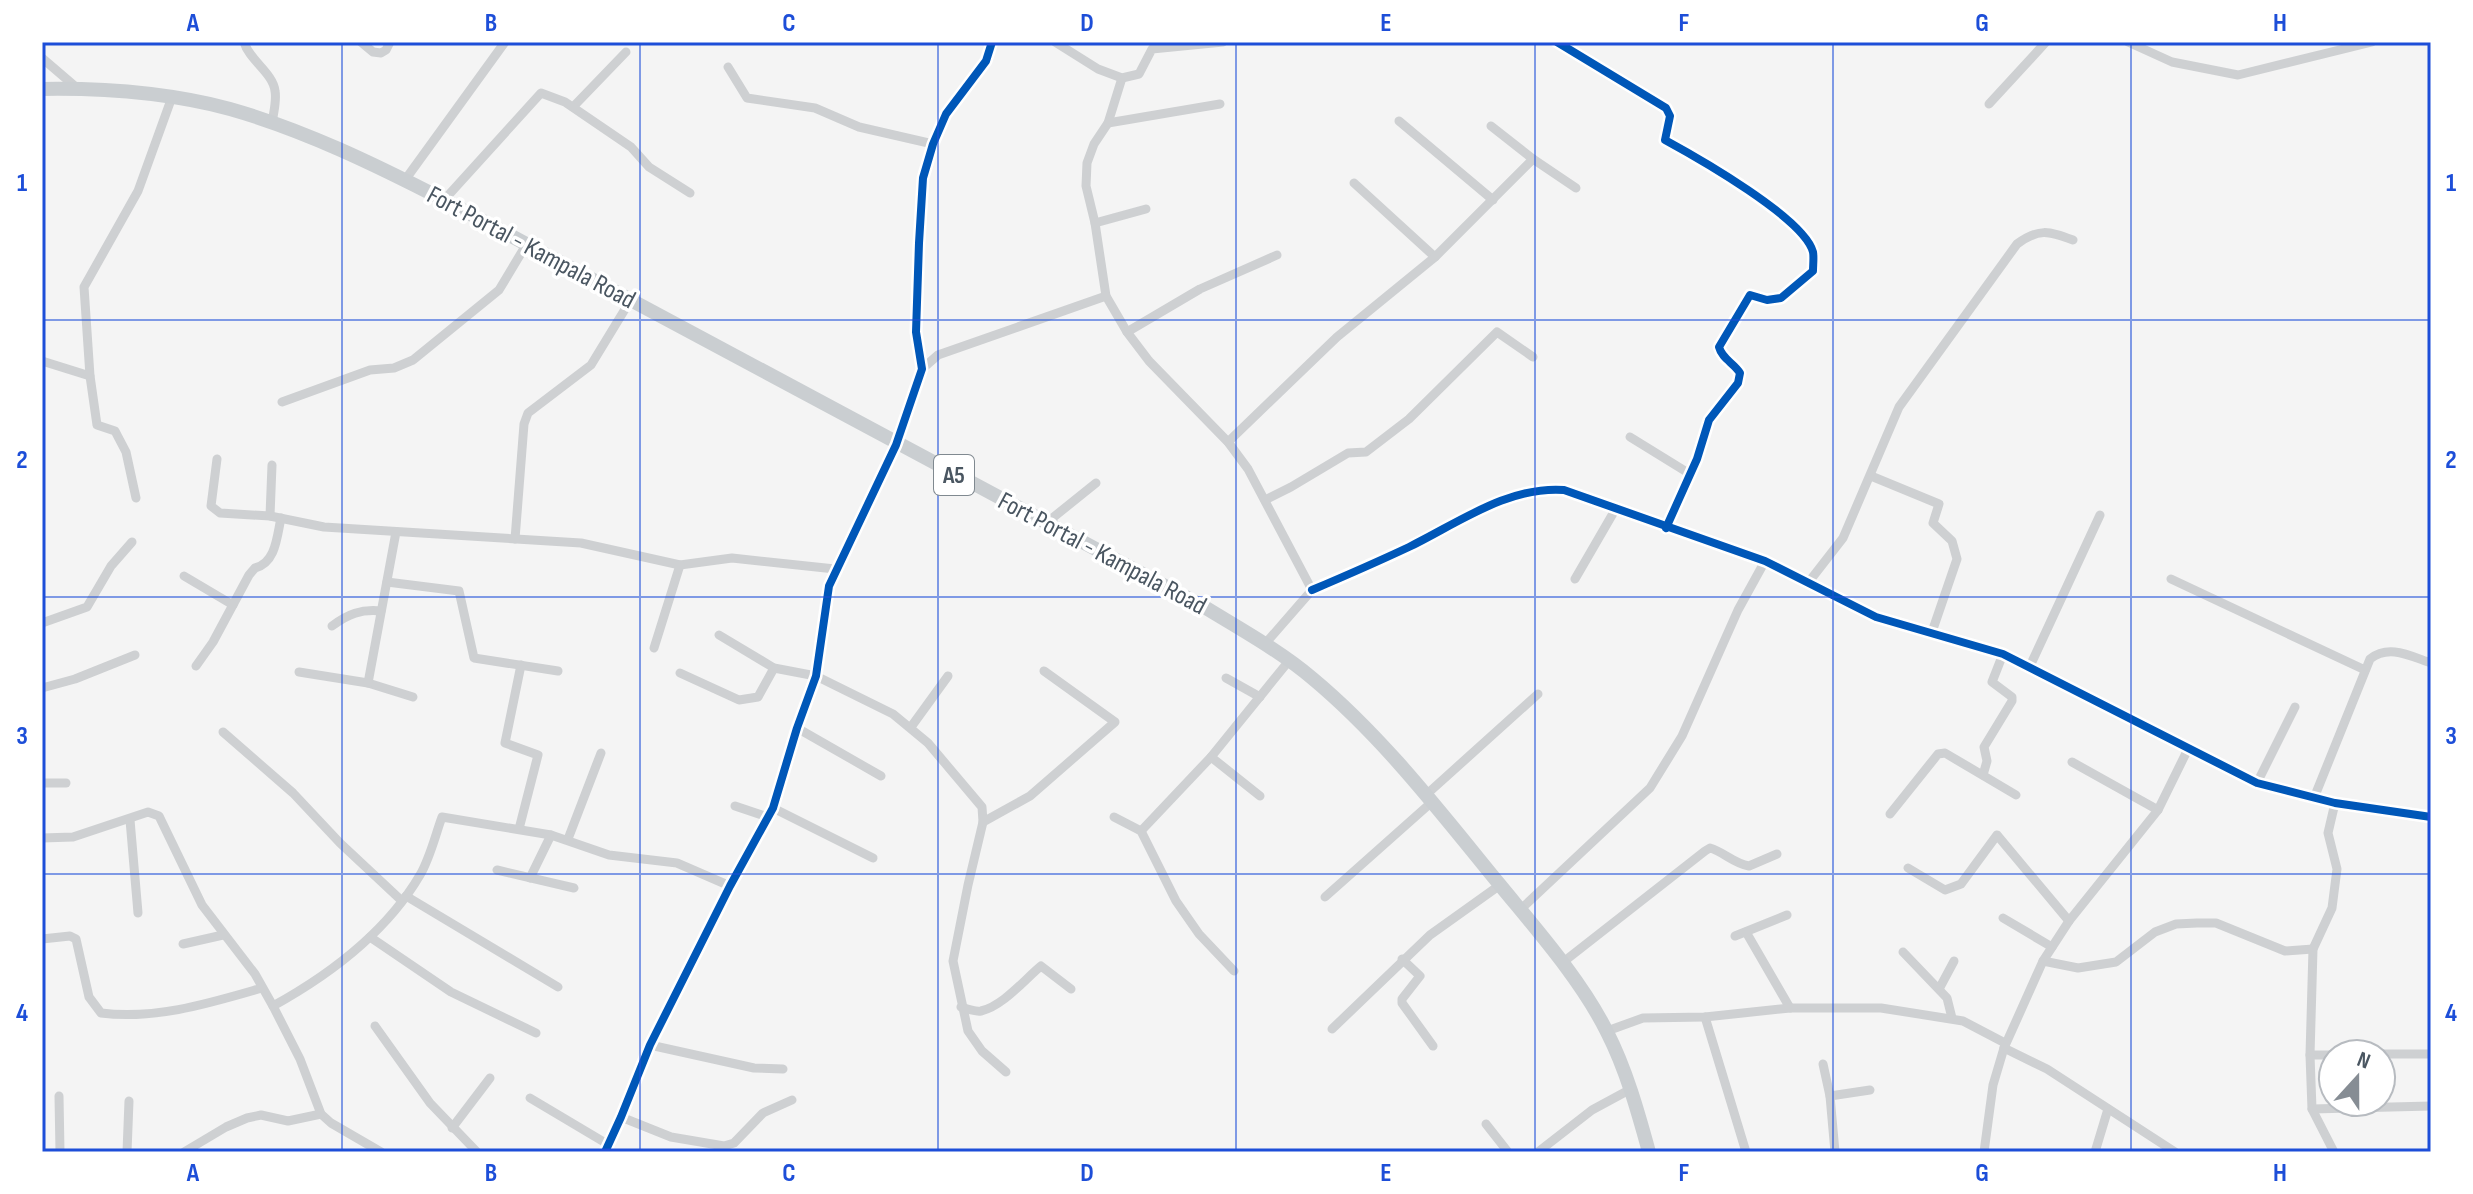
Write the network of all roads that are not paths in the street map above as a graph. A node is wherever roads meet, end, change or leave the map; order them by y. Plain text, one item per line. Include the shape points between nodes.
1 (244, 42) edge
2 (361, 42) edge
3 (390, 42) edge
4 (505, 42) edge
5 (992, 42) edge
6 (1055, 42) edge
7 (1223, 42) edge
8 (1557, 42) edge
9 (2046, 42) edge
10 (2128, 42) edge
11 (2372, 42) edge
12 (626, 52) dead end
13 (42, 58) edge
14 (728, 67) dead end
15 (1122, 78) junction
16 (77, 88) junction
17 (42, 89) edge
18 (172, 97) junction
19 (1220, 104) dead end
20 (1989, 104) dead end
21 (573, 107) junction
22 (1399, 121) dead end
23 (1108, 123) junction
24 (272, 124) junction
25 (1491, 126) dead end
26 (933, 144) junction
27 (1533, 159) junction
28 (405, 180) junction
29 (1354, 183) dead end
30 (1576, 188) dead end
31 (690, 193) dead end
32 (444, 200) junction
33 (1493, 200) junction
34 (1146, 209) dead end
35 (1095, 223) junction
36 (2073, 240) dead end
37 (526, 245) junction
38 (1277, 255) dead end
39 (1435, 257) junction
40 (1106, 296) junction
41 (630, 301) junction
42 (1127, 332) junction
43 (1533, 357) dead end
44 (42, 361) edge
45 (922, 369) junction
46 (90, 376) junction
47 (282, 402) dead end
48 (1630, 437) dead end
49 (1228, 442) junction
50 (896, 445) junction
51 (217, 459) dead end
52 (272, 465) dead end
53 (1690, 474) junction
54 (1871, 476) junction
55 (1096, 483) dead end
56 (136, 498) dead end
57 (1265, 500) junction
58 (1615, 510) junction
59 (2100, 515) dead end
60 (270, 516) junction
61 (281, 518) junction
62 (1045, 524) junction
63 (1666, 528) junction
64 (396, 532) junction
65 (515, 539) junction
66 (132, 542) dead end
67 (1765, 561) junction
68 (680, 565) junction
69 (835, 569) junction
70 (184, 576) dead end
71 (1575, 579) dead end
72 (2171, 579) dead end
73 (387, 582) junction
74 (1808, 583) junction
75 (1312, 590) junction
76 (233, 605) junction
77 (381, 611) junction
78 (42, 623) edge
79 (332, 626) dead end
80 (1932, 632) junction
81 (719, 635) dead end
82 (1265, 644) junction
83 (654, 648) dead end
84 (2003, 654) junction
85 (135, 655) dead end
86 (1288, 662) junction
87 (2431, 663) edge
88 (521, 665) junction
89 (196, 666) dead end
90 (2030, 666) junction
91 (774, 668) junction
92 (2365, 670) junction
93 (558, 671) dead end
94 (1044, 671) dead end
95 (299, 672) dead end
96 (680, 673) dead end
97 (816, 676) junction
98 (948, 676) dead end
99 (1226, 678) dead end
100 (368, 683) junction
101 (42, 688) edge
102 (1538, 694) dead end
103 (413, 697) dead end
104 (1260, 697) junction
105 (2295, 707) dead end
106 (911, 727) junction
107 (797, 728) junction
108 (223, 732) dead end
109 (2188, 749) junction
110 (601, 753) dead end
111 (1211, 757) junction
112 (2072, 762) dead end
113 (1983, 775) junction
114 (881, 776) dead end
115 (42, 783) edge
116 (66, 783) dead end
117 (2257, 783) junction
118 (2016, 795) dead end
119 (1260, 796) dead end
120 (1430, 798) junction
121 (2314, 798) junction
122 (2335, 803) junction
123 (735, 806) dead end
124 (2158, 810) junction
125 (771, 812) junction
126 (1890, 814) dead end
127 (1114, 817) dead end
128 (2431, 817) edge
129 (130, 820) junction
130 (983, 822) junction
131 (519, 829) junction
132 (1141, 831) junction
133 (551, 835) junction
134 (42, 838) edge
135 (568, 839) junction
136 (1777, 854) dead end
137 (873, 858) dead end
138 (1908, 868) dead end
139 (497, 870) dead end
140 (530, 878) junction
141 (1500, 885) junction
142 (730, 886) junction
143 (574, 888) dead end
144 (1325, 897) dead end
145 (404, 898) junction
146 (1521, 909) junction
147 (138, 913) dead end
148 (1787, 915) dead end
149 (2003, 918) dead end
150 (2069, 921) junction
151 (1746, 932) junction
152 (223, 935) junction
153 (1735, 936) dead end
154 (370, 937) junction
155 (42, 939) edge
156 (183, 944) dead end
157 (2052, 947) junction
158 (2313, 949) junction
159 (1903, 952) dead end
160 (1402, 959) junction
161 (1954, 961) dead end
162 (2043, 961) junction
163 (1562, 963) junction
164 (1234, 971) dead end
165 (558, 987) dead end
166 (262, 988) junction
167 (1071, 989) dead end
168 (1939, 989) junction
169 (273, 1006) junction
170 (961, 1007) junction
171 (1790, 1008) junction
172 (1705, 1017) junction
173 (1952, 1018) junction
174 (375, 1026) dead end
175 (1332, 1029) dead end
176 (1607, 1031) junction
177 (536, 1033) dead end
178 (650, 1045) junction
179 (2005, 1045) junction
180 (1433, 1046) dead end
181 (2397, 1054) edge
182 (2431, 1054) edge
183 (2310, 1055) junction
184 (2317, 1055) edge
185 (1823, 1064) dead end
186 (783, 1069) dead end
187 (1006, 1072) dead end
188 (490, 1078) dead end
189 (1629, 1090) junction
190 (1870, 1090) dead end
191 (59, 1096) dead end
192 (1830, 1096) junction
193 (530, 1098) dead end
194 (792, 1100) dead end
195 (129, 1101) dead end
196 (2431, 1106) edge
197 (2108, 1109) junction
198 (2312, 1109) junction
199 (321, 1114) junction
200 (621, 1117) junction
201 (1486, 1124) dead end
202 (452, 1128) junction
203 (607, 1148) edge
204 (60, 1152) edge
205 (127, 1152) edge
206 (184, 1152) edge
207 (381, 1152) edge
208 (477, 1152) edge
209 (1508, 1152) edge
210 (1538, 1152) edge
211 (1649, 1152) edge
212 (1746, 1152) edge
213 (1835, 1152) edge
214 (1984, 1152) edge
215 (2095, 1152) edge
216 (2175, 1152) edge
217 (2334, 1152) edge

1 - 24 street via 275,91
2 - 3 street via 381,53
4 - 28 street
5 - 26 street via 986,61 946,114
6 - 15 street
7 - 15 street via 1152,49 1139,74
8 - 53 street via 1666,108 1670,116 1665,140 1785,216 1813,252 1813,271 1781,298 1750,295 1723,338 1720,352 1740,373 1738,383 1709,420
9 - 20 street
10 - 11 street via 2172,62 2238,75
12 - 21 street
13 - 16 street
14 - 26 street via 747,98 815,108 859,127
15 - 23 street
16 - 17 main road, Fort Portal - Kampala Road / A5
16 - 18 main road, Fort Portal - Kampala Road / A5
18 - 24 main road, Fort Portal - Kampala Road / A5
18 - 46 street via 138,191 84,287
19 - 23 street
21 - 31 street
21 - 32 street via 541,93
22 - 33 street
23 - 35 street via 1087,163 1086,186
24 - 28 main road, Fort Portal - Kampala Road / A5
25 - 27 street
26 - 45 street via 923,178 919,243 916,332
27 - 30 street
27 - 33 street
28 - 32 main road, Fort Portal - Kampala Road / A5
29 - 39 street
32 - 37 main road, Fort Portal - Kampala Road / A5
33 - 39 street
34 - 35 street
35 - 40 street
36 - 54 street via 2051,232 2032,233 2017,244 1899,407
37 - 41 main road, Fort Portal - Kampala Road / A5
37 - 47 street via 499,290 413,360
38 - 42 street via 1200,289
39 - 49 street via 1337,337
40 - 42 street
40 - 45 street via 938,355
41 - 50 main road, Fort Portal - Kampala Road / A5
41 - 65 street via 591,365 528,413
42 - 49 street
43 - 57 street via 1497,332 1409,419 1366,452 1348,453
44 - 46 street
45 - 50 street
46 - 56 street via 97,425 115,431 126,452
48 - 53 street
49 - 57 street
50 - 62 main road, Fort Portal - Kampala Road / A5
50 - 69 street
51 - 60 street via 211,506 220,513
52 - 60 street
53 - 63 street
54 - 74 street via 1843,538
54 - 80 street via 1939,504 1933,523 1952,541 1957,559
55 - 62 street
57 - 75 street
58 - 63 street
58 - 71 street
58 - 75 street via 1582,494 1536,490 1478,510
59 - 90 street
60 - 61 street
61 - 64 street
61 - 76 street via 271,559 255,568
62 - 82 main road, Fort Portal - Kampala Road / A5
63 - 67 street
64 - 65 street
64 - 73 street
65 - 68 street via 581,543
66 - 78 street via 87,607
67 - 74 street
67 - 146 street via 1682,736 1650,788
68 - 69 street via 732,558
68 - 83 street
69 - 97 street
70 - 76 street
72 - 92 street
73 - 77 street
73 - 88 street via 459,591 474,658
74 - 80 street via 1876,617
75 - 82 street
76 - 89 street
77 - 79 street via 359,611
77 - 100 street
80 - 84 street
81 - 91 street
82 - 86 main road, Fort Portal - Kampala Road / A5
84 - 90 street
84 - 113 street via 1992,682 2012,701 1984,747
85 - 101 street
86 - 104 street
86 - 120 main road, Fort Portal - Kampala Road / A5 via 1355,717
87 - 92 street via 2391,650 2379,652
88 - 93 street
88 - 131 street via 505,743 538,755
90 - 109 street
91 - 96 street via 758,697 739,700
91 - 97 street
92 - 121 street
94 - 130 street via 1115,722 1030,796
95 - 100 street
97 - 106 street
97 - 107 street
98 - 106 street
99 - 104 street
100 - 103 street
102 - 120 street
104 - 111 street
105 - 117 street
106 - 130 street via 973,795 982,807
107 - 114 street
107 - 125 street
108 - 145 street
109 - 117 street
109 - 124 street
110 - 135 street
111 - 119 street
111 - 132 street
112 - 124 street
113 - 118 street
113 - 126 street via 1938,754
115 - 116 street
117 - 121 street
120 - 141 main road, Fort Portal - Kampala Road / A5
120 - 144 street
121 - 122 street
122 - 128 street
122 - 158 street via 2328,833 2337,869 2332,908
123 - 125 street
124 - 150 street
125 - 137 street
125 - 142 street
127 - 132 street
129 - 134 street via 73,837
129 - 147 street
129 - 152 street via 148,812 159,816
130 - 170 street via 954,952
131 - 133 street
131 - 145 street via 442,817 421,873
132 - 164 street via 1176,901
133 - 135 street
133 - 140 street
135 - 142 street via 609,855 677,863
136 - 163 street via 1749,866 1710,848
138 - 150 street via 1945,890 1961,884 1997,835
139 - 140 street
140 - 143 street
141 - 146 main road, Fort Portal - Kampala Road / A5
141 - 160 street
142 - 178 street
145 - 154 street
145 - 165 street
146 - 163 main road, Fort Portal - Kampala Road / A5
148 - 151 street
149 - 157 street
150 - 157 street
151 - 153 street
151 - 171 street
152 - 156 street
152 - 166 street
154 - 169 street via 324,976
154 - 177 street via 451,992
155 - 166 street via 76,939 89,997 101,1013 160,1013
157 - 162 street
158 - 162 street via 2285,951 2216,923 2197,923 2155,932 2116,962 2078,968
158 - 183 street
159 - 168 street
160 - 175 street
160 - 180 street via 1420,976 1402,1003
161 - 168 street
162 - 179 street
163 - 176 main road, Fort Portal - Kampala Road / A5
166 - 169 street
167 - 170 street via 1041,966 999,1002 979,1012
168 - 173 street
169 - 199 street
170 - 187 street via 968,1031
171 - 172 street
171 - 173 street via 1881,1008
172 - 176 street via 1643,1018
172 - 212 street
173 - 179 street
174 - 202 street
176 - 189 main road, Fort Portal - Kampala Road / A5
178 - 186 street via 754,1068
178 - 200 street
179 - 197 street
179 - 214 street via 1993,1085
181 - 182 street
183 - 184 street
183 - 198 street
185 - 192 street
188 - 202 street
189 - 210 street via 1592,1110
189 - 211 main road, Fort Portal - Kampala Road / A5
190 - 192 street
191 - 204 street
192 - 213 street
193 - 203 street
194 - 200 street via 763,1113 734,1143 724,1146 671,1137
195 - 205 street
196 - 198 street
197 - 215 street
197 - 216 street
198 - 217 street
199 - 206 street via 288,1121 261,1115 247,1118
199 - 207 street
200 - 203 street
201 - 209 street
202 - 208 street

